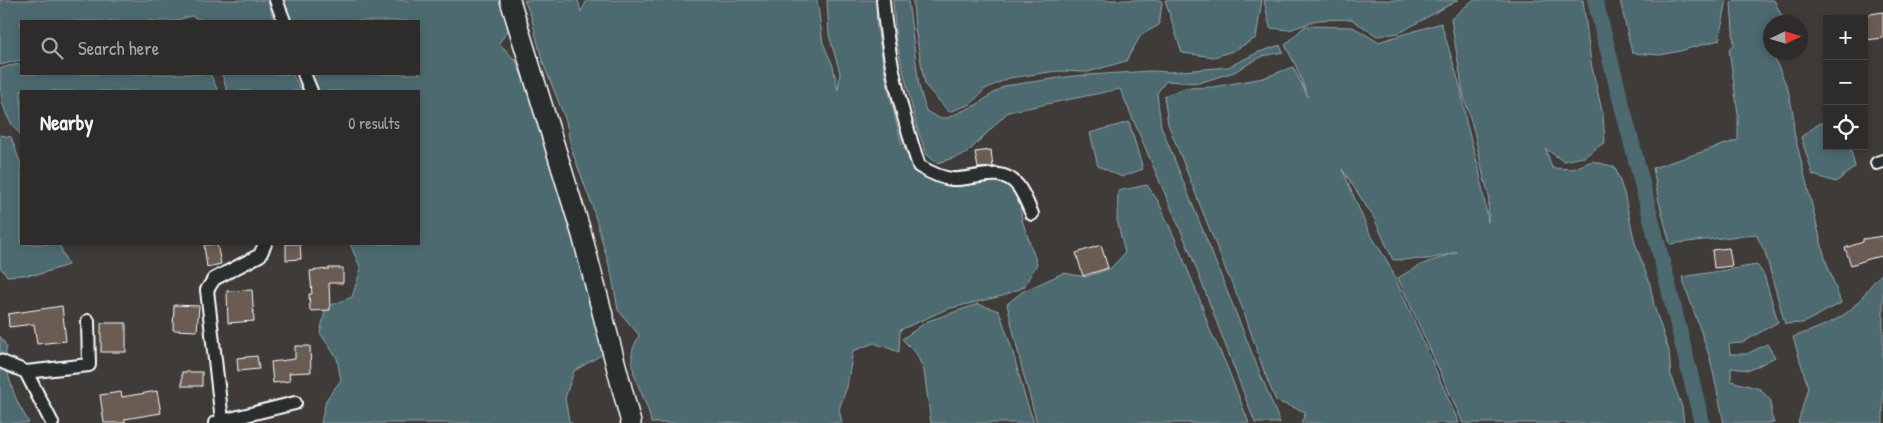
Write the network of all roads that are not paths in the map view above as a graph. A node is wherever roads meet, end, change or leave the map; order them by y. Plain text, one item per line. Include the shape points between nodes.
1 (276, 0) edge
2 (510, 0) edge
3 (883, 0) edge
4 (284, 20) edge
5 (304, 75) edge
6 (311, 90) edge
7 (1032, 214) dead end
8 (265, 245) edge
9 (88, 321) dead end
10 (5, 364) edge
11 (26, 372) junction
12 (295, 403) dead end
13 (218, 422) edge
14 (52, 423) edge
15 (630, 423) edge

1 - 4 street
2 - 15 street via 582,234
3 - 7 street via 894,78 920,166 932,174 953,179 993,174 1010,180 1018,186
5 - 6 street
8 - 13 street via 260,255 214,279 207,290
9 - 11 street via 89,365
10 - 11 street
11 - 14 street
12 - 13 street

